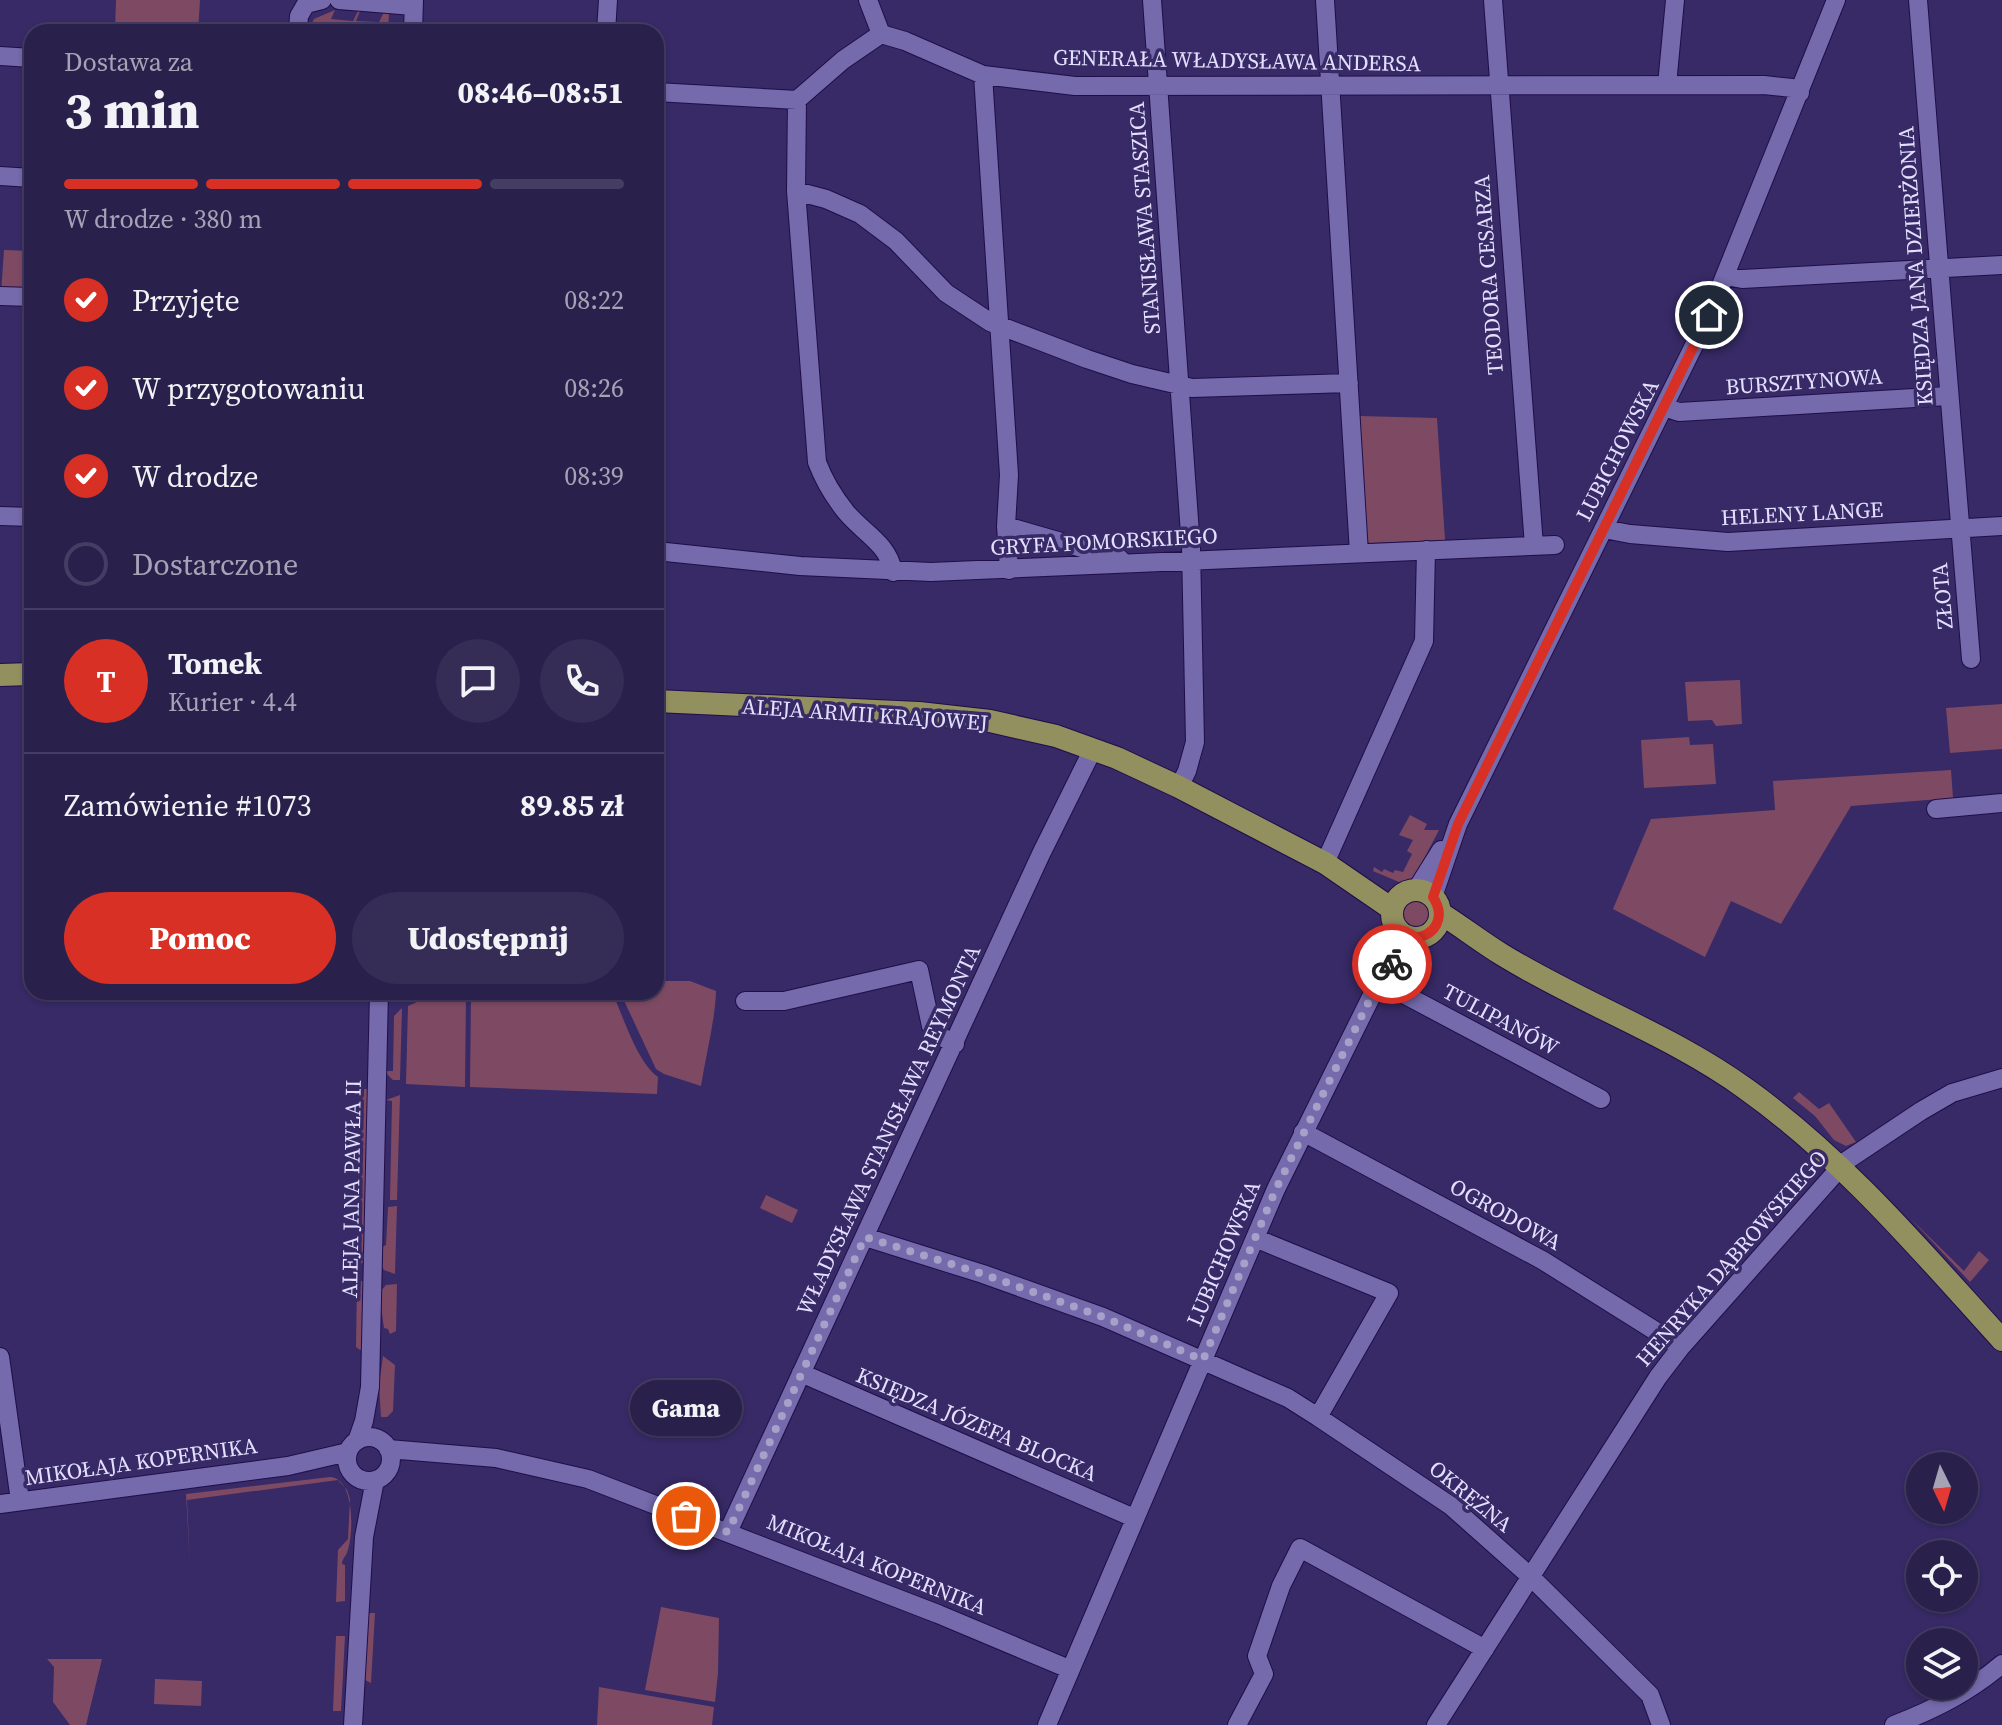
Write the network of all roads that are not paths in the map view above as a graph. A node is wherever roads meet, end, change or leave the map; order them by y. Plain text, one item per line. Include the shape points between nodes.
1 (322, 0) edge
2 (339, 0) edge
3 (608, 0) edge
4 (868, 0) edge
5 (1152, 0) edge
6 (1325, 0) edge
7 (1493, 0) edge
8 (1675, 0) edge
9 (1836, 0) edge
10 (1918, 0) edge
11 (414, 3) edge
12 (298, 24) edge
13 (413, 24) edge
14 (606, 24) edge
15 (881, 34) junction
16 (0, 56) edge
17 (24, 58) edge
18 (983, 75) junction
19 (1330, 85) junction
20 (1667, 85) junction
21 (1158, 86) junction
22 (1498, 86) junction
23 (664, 92) edge
24 (1800, 93) junction
25 (797, 100) junction
26 (0, 176) edge
27 (24, 178) edge
28 (796, 191) junction
29 (2002, 265) edge
30 (1940, 269) junction
31 (1725, 276) junction
32 (0, 296) edge
33 (24, 297) edge
34 (998, 324) junction
35 (1349, 383) junction
36 (1180, 384) junction
37 (1948, 396) junction
38 (1664, 407) junction
39 (0, 516) edge
40 (24, 517) edge
41 (1006, 526) junction
42 (2002, 526) edge
43 (1960, 528) junction
44 (1604, 529) junction
45 (1555, 545) dead end
46 (1534, 546) junction
47 (1426, 550) junction
48 (664, 552) edge
49 (1359, 553) junction
50 (1190, 560) junction
51 (1134, 563) junction
52 (1009, 570) junction
53 (893, 572) junction
54 (1971, 659) dead end
55 (24, 674) edge
56 (0, 675) edge
57 (664, 701) edge
58 (1093, 749) junction
59 (1179, 787) junction
60 (2002, 803) edge
61 (1936, 809) dead end
62 (1328, 865) junction
63 (1415, 912) junction
64 (1379, 981) junction
65 (379, 1000) edge
66 (745, 1001) dead end
67 (955, 1044) junction
68 (2002, 1078) edge
69 (1601, 1099) dead end
70 (1303, 1132) junction
71 (1840, 1167) junction
72 (865, 1237) junction
73 (1255, 1238) junction
74 (2002, 1340) edge
75 (1681, 1347) junction
76 (0, 1357) edge
77 (1203, 1360) junction
78 (801, 1373) junction
79 (370, 1387) junction
80 (1318, 1417) junction
81 (387, 1451) junction
82 (358, 1465) junction
83 (20, 1501) junction
84 (0, 1504) edge
85 (1134, 1518) junction
86 (728, 1532) junction
87 (1531, 1577) junction
88 (1485, 1649) junction
89 (2002, 1664) edge
90 (1069, 1669) junction
91 (353, 1725) edge
92 (1047, 1725) edge
93 (1237, 1725) edge
94 (1436, 1725) edge
95 (1661, 1725) edge
96 (1894, 1725) edge

1 - 12 street via 306,4
2 - 11 street
3 - 14 street
4 - 15 street
5 - 21 street, STANISŁAWA STASZICA
6 - 19 street
7 - 22 street, TEODORA CESARZA
8 - 20 street
9 - 24 street, LUBICHOWSKA
10 - 30 street, KSIĘDZA JANA DZIERŻONIA
11 - 13 street
15 - 18 street, GENERAŁA WŁADYSŁAWA ANDERSA
15 - 25 street
16 - 17 street
18 - 21 street, GENERAŁA WŁADYSŁAWA ANDERSA via 1075,86
18 - 34 street
19 - 21 street, GENERAŁA WŁADYSŁAWA ANDERSA
19 - 22 street, GENERAŁA WŁADYSŁAWA ANDERSA
19 - 35 street
20 - 22 street, GENERAŁA WŁADYSŁAWA ANDERSA
20 - 24 street, GENERAŁA WŁADYSŁAWA ANDERSA via 1764,85
21 - 36 street, STANISŁAWA STASZICA
22 - 46 street, TEODORA CESARZA
23 - 25 street
24 - 31 street, LUBICHOWSKA
25 - 28 street
26 - 27 street
28 - 34 street via 860,214 896,241 946,293
28 - 53 street via 817,462 848,514 882,547
29 - 30 street
30 - 31 street
30 - 37 street, KSIĘDZA JANA DZIERŻONIA
31 - 38 street, LUBICHOWSKA
32 - 33 street
34 - 36 street via 1132,374
34 - 41 street via 1009,475
35 - 36 street via 1192,388
35 - 49 street
36 - 50 street, STANISŁAWA STASZICA
37 - 38 street, BURSZTYNOWA via 1679,412
37 - 43 street, KSIĘDZA JANA DZIERŻONIA
38 - 44 street, LUBICHOWSKA
39 - 40 street
41 - 51 street
41 - 52 street
42 - 43 street, HELENY LANGE
43 - 44 street, HELENY LANGE via 1728,542
43 - 54 street, ZŁOTA
44 - 63 street, LUBICHOWSKA
45 - 46 street, GRYFA POMORSKIEGO
46 - 47 street, GRYFA POMORSKIEGO
47 - 49 street, GRYFA POMORSKIEGO
47 - 62 street via 1424,641
48 - 53 street, GRYFA POMORSKIEGO
49 - 50 street, GRYFA POMORSKIEGO
50 - 51 street, GRYFA POMORSKIEGO
50 - 59 street, STANISŁAWA STASZICA via 1195,742
51 - 52 street, GRYFA POMORSKIEGO
52 - 53 street, GRYFA POMORSKIEGO
55 - 56 main road
57 - 58 main road, ALEJA ARMII KRAJOWEJ via 967,717 1015,725
58 - 59 main road, ALEJA ARMII KRAJOWEJ
58 - 67 street, WŁADYSŁAWA STANISŁAWA REYMONTA
59 - 62 main road, ALEJA ARMII KRAJOWEJ
60 - 61 street
62 - 63 main road, ALEJA ARMII KRAJOWEJ
63 - 64 street, LUBICHOWSKA
63 - 71 main road, ALEJA ARMII KRAJOWEJ via 1688,1052 1744,1087
64 - 69 street, TULIPANÓW
64 - 70 street, LUBICHOWSKA
65 - 79 street, ALEJA JANA PAWŁA II
66 - 67 street via 784,1001 919,970 931,1026
67 - 72 street, WŁADYSŁAWA STANISŁAWA REYMONTA
68 - 71 street, HENRYKA DĄBROWSKIEGO via 1952,1093
70 - 73 street, LUBICHOWSKA
70 - 75 street, OGRODOWA via 1542,1260
71 - 74 main road, ALEJA ARMII KRAJOWEJ
71 - 75 street, HENRYKA DĄBROWSKIEGO
72 - 77 street, OKRĘŻNA via 1103,1317
72 - 78 street, WŁADYSŁAWA STANISŁAWA REYMONTA
73 - 77 street, LUBICHOWSKA
73 - 80 street via 1389,1293
75 - 87 street, HENRYKA DĄBROWSKIEGO
76 - 83 street
77 - 80 street, OKRĘŻNA
77 - 85 street, LUBICHOWSKA
78 - 85 street, KSIĘDZA JÓZEFA BLOCKA
78 - 86 street, WŁADYSŁAWA STANISŁAWA REYMONTA
79 - 81 street, ALEJA JANA PAWŁA II
79 - 82 street, ALEJA JANA PAWŁA II
80 - 87 street, OKRĘŻNA via 1451,1506
81 - 82 street via 385,1474
81 - 82 street, MIKOŁAJA KOPERNIKA via 365,1438
81 - 86 street, MIKOŁAJA KOPERNIKA via 496,1458 588,1479
82 - 83 street, MIKOŁAJA KOPERNIKA via 288,1466
82 - 91 street, ALEJA JANA PAWŁA II via 364,1537
83 - 84 street, MIKOŁAJA KOPERNIKA
85 - 90 street, LUBICHOWSKA
86 - 90 street, MIKOŁAJA KOPERNIKA
87 - 88 street, HENRYKA DĄBROWSKIEGO
87 - 95 street, OKRĘŻNA via 1650,1695
88 - 93 street via 1300,1548 1257,1656 1264,1674
88 - 94 street, HENRYKA DĄBROWSKIEGO
89 - 96 street via 1940,1707
90 - 92 street, LUBICHOWSKA

